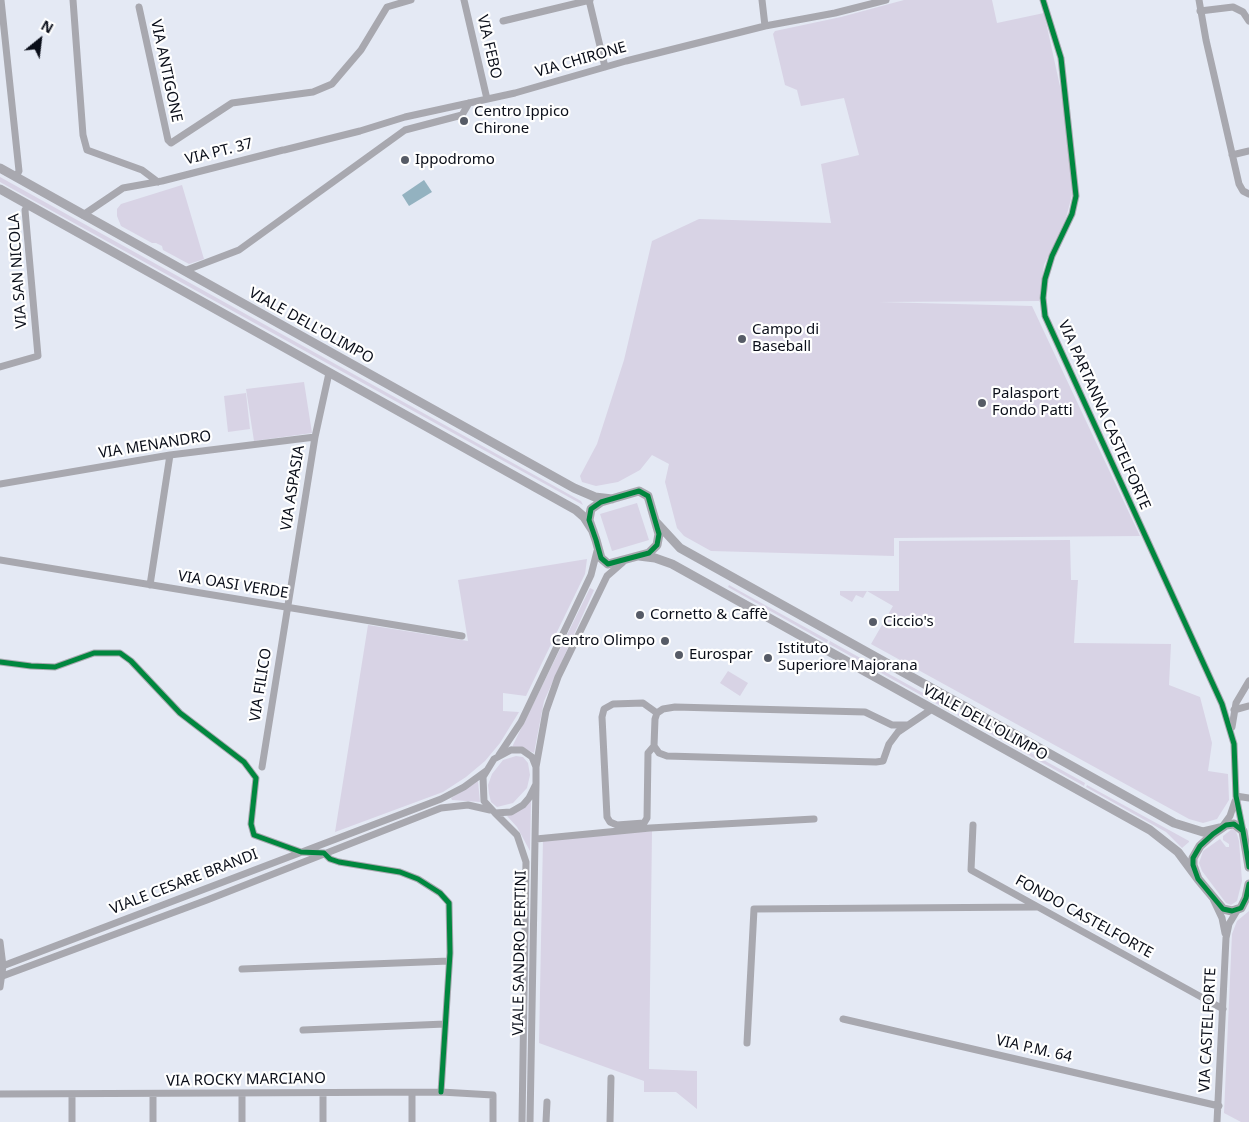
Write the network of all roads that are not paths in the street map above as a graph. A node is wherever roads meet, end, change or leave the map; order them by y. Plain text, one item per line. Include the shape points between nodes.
1 (1, 0) edge
2 (73, 0) edge
3 (410, 0) edge
4 (464, 0) edge
5 (589, 0) edge
6 (762, 0) edge
7 (886, 0) edge
8 (1043, 0) edge
9 (1199, 0) edge
10 (394, 2) edge
11 (139, 7) dead end
12 (1200, 11) junction
13 (1249, 21) edge
14 (503, 22) dead end
15 (765, 26) junction
16 (605, 67) junction
17 (487, 99) junction
18 (469, 103) junction
19 (284, 150) joint
20 (1249, 151) edge
21 (1232, 155) junction
22 (0, 168) edge
23 (16, 177) junction
24 (160, 182) junction
25 (0, 189) edge
26 (1249, 194) edge
27 (28, 205) junction
28 (83, 215) junction
29 (184, 272) junction
30 (0, 367) edge
31 (329, 373) junction
32 (315, 436) junction
33 (170, 455) junction
34 (0, 484) edge
35 (612, 498) junction
36 (656, 522) junction
37 (593, 530) junction
38 (596, 543) junction
39 (639, 556) junction
40 (0, 560) edge
41 (625, 560) junction
42 (150, 586) junction
43 (288, 608) junction
44 (462, 636) dead end
45 (0, 662) edge
46 (1249, 681) edge
47 (1249, 706) edge
48 (932, 709) junction
49 (1234, 710) junction
50 (657, 713) junction
51 (908, 725) junction
52 (1232, 735) junction
53 (654, 746) junction
54 (499, 755) junction
55 (262, 767) dead end
56 (536, 768) junction
57 (486, 771) junction
58 (536, 784) junction
59 (1236, 796) junction
60 (1249, 798) edge
61 (493, 812) junction
62 (814, 819) dead end
63 (972, 825) dead end
64 (1220, 828) junction
65 (1242, 831) junction
66 (536, 839) junction
67 (301, 852) junction
68 (324, 853) junction
69 (1249, 867) edge
70 (1198, 879) junction
71 (1249, 884) edge
72 (1211, 896) junction
73 (1248, 896) edge
74 (1037, 907) junction
75 (1238, 909) junction
76 (1226, 938) junction
77 (0, 942) edge
78 (449, 961) junction
79 (1, 967) edge
80 (242, 969) dead end
81 (1, 977) edge
82 (0, 987) edge
83 (1223, 1009) junction
84 (843, 1019) dead end
85 (445, 1024) junction
86 (303, 1030) dead end
87 (747, 1043) dead end
88 (611, 1078) dead end
89 (441, 1092) junction
90 (323, 1093) junction
91 (412, 1093) junction
92 (0, 1094) edge
93 (72, 1094) junction
94 (242, 1094) junction
95 (153, 1095) junction
96 (547, 1102) dead end
97 (1219, 1106) junction
98 (72, 1122) edge
99 (153, 1122) edge
100 (242, 1122) edge
101 (323, 1122) edge
102 (412, 1122) edge
103 (493, 1122) edge
104 (522, 1122) edge
105 (530, 1122) edge
106 (546, 1122) edge
107 (610, 1122) edge
108 (1217, 1122) edge

1 - 23 street via 19,171
2 - 24 street via 83,135 87,150 142,170
3 - 10 street, VIA ANTIGONE
4 - 17 street, VIA FEBO
5 - 14 street
5 - 16 street
6 - 15 street
7 - 15 street, VIA CHIRONE
8 - 52 street, VIA PARTANNA CASTELFORTE via 1061,58 1076,196 1072,214 1044,279 1045,316 1218,695
9 - 12 street
10 - 11 street, VIA ANTIGONE via 361,50 332,84 313,92 232,103 171,143
12 - 13 street via 1233,7 1243,12
12 - 21 street
15 - 16 street, VIA CHIRONE
16 - 17 street, VIA CHIRONE
17 - 18 street, VIA CHIRONE
18 - 19 street, VIA CHIRONE
18 - 29 street via 462,115 404,130 239,250
19 - 24 street, VIA PT. 37
20 - 21 street
21 - 26 street via 1241,188
22 - 23 street, VIALE DELL'OLIMPO
23 - 28 street, VIALE DELL'OLIMPO
24 - 28 street via 123,188
25 - 27 street
27 - 30 street, VIA SAN NICOLA via 25,210 38,356
27 - 31 street
28 - 29 street, VIALE DELL'OLIMPO
29 - 35 street, VIALE DELL'OLIMPO via 574,488 595,497
31 - 32 street, VIA ASPASIA
31 - 37 street via 576,510
32 - 33 street, VIA MENANDRO
32 - 43 street, VIA ASPASIA
33 - 34 street, VIA MENANDRO
33 - 42 street
35 - 36 street via 638,490 644,492
35 - 37 street via 595,504 591,510
36 - 39 street via 657,545 649,553
36 - 64 street, VIALE DELL'OLIMPO via 680,548 1174,823 1203,832
37 - 38 street
38 - 41 street via 604,562 612,564
38 - 54 street via 597,559 590,578 521,722
39 - 41 street
39 - 48 street, VIALE DELL'OLIMPO via 672,564
40 - 42 street, VIA OASI VERDE
41 - 56 street via 608,576 558,677 546,711
42 - 43 street, VIA OASI VERDE
43 - 44 street, VIA OASI VERDE
43 - 55 street, VIA FILICO
45 - 67 street via 55,667 94,653 120,653 180,713 244,762 256,778 251,824 254,834
46 - 49 street
47 - 49 street
48 - 51 street
48 - 70 street, VIALE DELL'OLIMPO via 1158,835 1178,852
49 - 52 street
50 - 51 street via 675,707 865,712 892,725
50 - 53 street
50 - 53 street via 643,703 613,704 604,709 607,817 610,822 616,825 644,823 647,818 648,754
51 - 53 street via 889,744 882,760 876,762 667,756
52 - 59 street, VIA PARTANNA CASTELFORTE
54 - 56 street via 522,750 532,757
54 - 57 street
56 - 58 street
57 - 61 street via 482,796
57 - 67 street, VIALE CESARE BRANDI via 441,799
58 - 61 street via 523,805 510,812
58 - 66 street, VIALE SANDRO PERTINI
59 - 60 street
59 - 64 street via 1230,816
59 - 65 street, VIA PARTANNA CASTELFORTE
61 - 68 street, VIALE CESARE BRANDI via 468,805 451,805
61 - 104 street, VIALE SANDRO PERTINI via 517,835 524,851 526,868
62 - 66 street via 650,828
63 - 74 street, FONDO CASTELFORTE via 971,870
64 - 65 street, VIALE DELL'OLIMPO via 1234,824
64 - 70 street via 1193,856
65 - 69 street
66 - 105 street, VIALE SANDRO PERTINI
67 - 68 street
67 - 79 street, VIALE CESARE BRANDI
68 - 78 street via 339,862 418,878 440,893 449,903
68 - 81 street, VIALE CESARE BRANDI
70 - 72 street, VIALE DELL'OLIMPO
71 - 73 street
72 - 75 street, VIALE DELL'OLIMPO via 1223,909
72 - 76 street, VIA CASTELFORTE via 1222,918
73 - 75 street
74 - 83 street, FONDO CASTELFORTE
74 - 87 street via 754,909
75 - 76 street, VIA CASTELFORTE via 1229,924
76 - 83 street, VIA CASTELFORTE
77 - 79 street
78 - 80 street
78 - 85 street
79 - 81 street
81 - 82 street
83 - 97 street, VIA CASTELFORTE
84 - 97 street, VIA P.M. 64
85 - 86 street
85 - 89 street
88 - 107 street
89 - 91 street, VIA ROCKY MARCIANO
89 - 103 street, VIA ROCKY MARCIANO via 493,1095
90 - 91 street, VIA ROCKY MARCIANO
90 - 94 street, VIA ROCKY MARCIANO
90 - 101 street
91 - 102 street
92 - 93 street, VIA ROCKY MARCIANO
93 - 95 street, VIA ROCKY MARCIANO
93 - 98 street
94 - 95 street, VIA ROCKY MARCIANO
94 - 100 street
95 - 99 street
96 - 106 street
97 - 108 street, VIA CASTELFORTE

